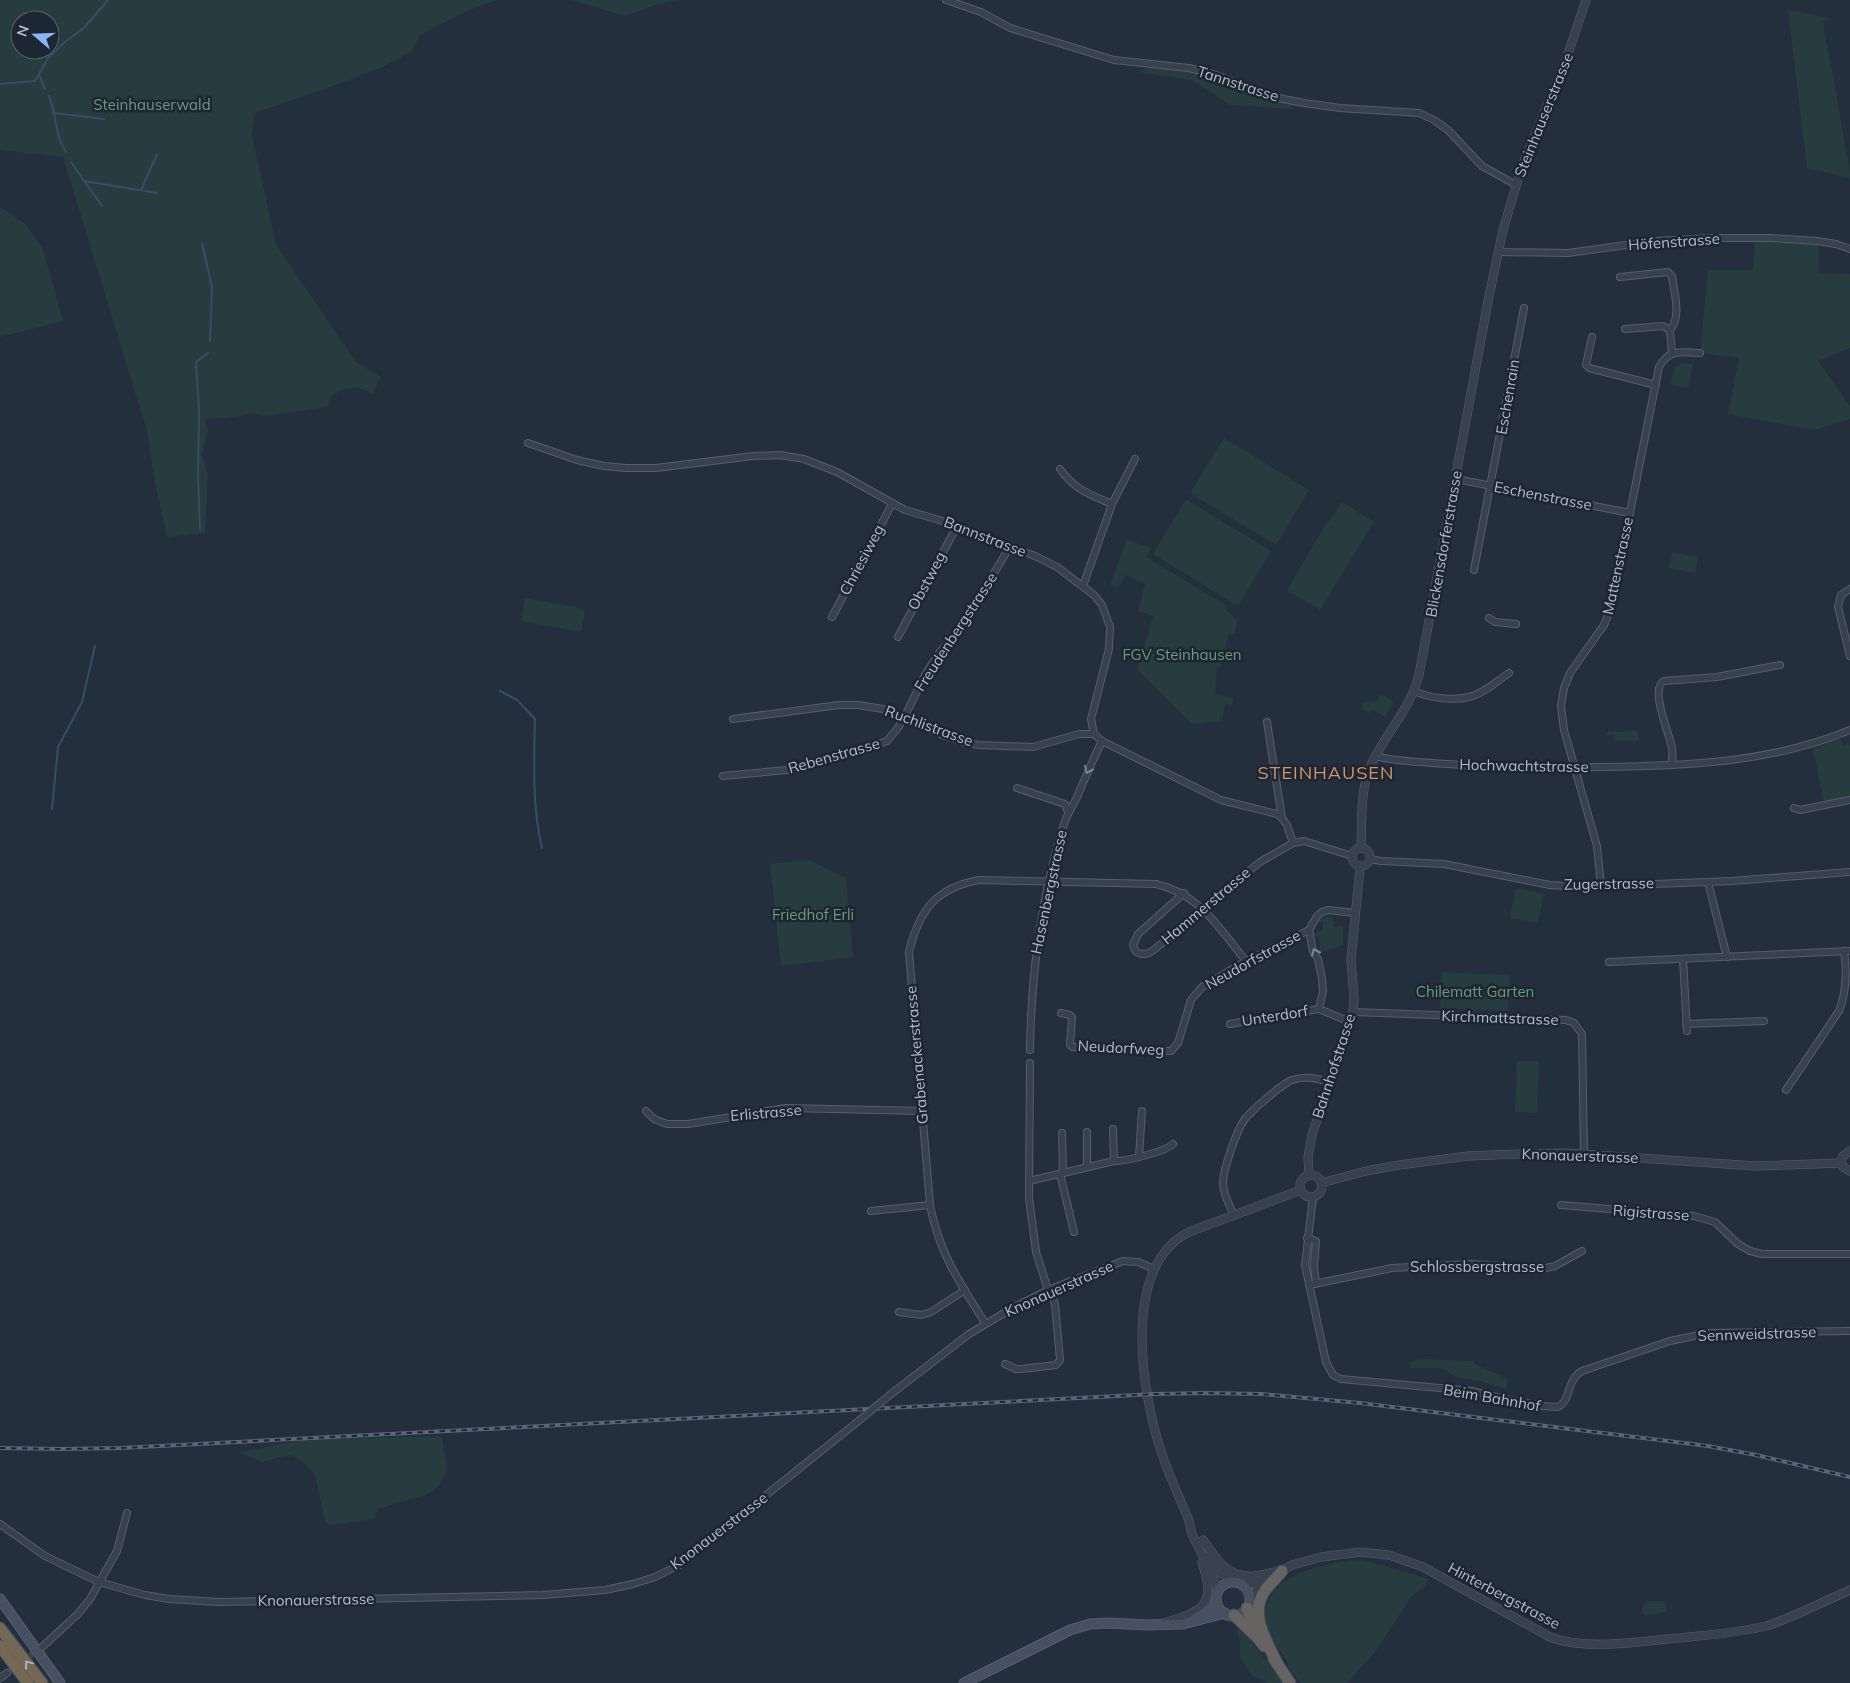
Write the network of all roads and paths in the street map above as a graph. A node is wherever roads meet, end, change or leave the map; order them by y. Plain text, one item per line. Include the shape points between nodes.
1 (946, 0) edge
2 (1586, 0) edge
3 (1516, 185) junction
4 (1503, 230) joint
5 (1850, 249) edge
6 (1498, 252) junction
7 (1620, 277) dead end
8 (1524, 308) dead end
9 (1625, 329) dead end
10 (1670, 330) junction
11 (1592, 336) dead end
12 (1700, 353) dead end
13 (1672, 354) junction
14 (1656, 385) junction
15 (528, 443) dead end
16 (1135, 459) dead end
17 (1060, 469) dead end
18 (1456, 479) junction
19 (1492, 485) junction
20 (892, 504) junction
21 (1112, 504) junction
22 (1630, 513) junction
23 (957, 526) junction
24 (1009, 548) junction
25 (1474, 570) dead end
26 (1083, 586) junction
27 (1850, 589) edge
28 (832, 617) dead end
29 (1489, 618) dead end
30 (1516, 624) dead end
31 (898, 637) dead end
32 (1850, 656) edge
33 (1780, 665) dead end
34 (1509, 673) dead end
35 (1414, 691) junction
36 (904, 718) junction
37 (733, 719) dead end
38 (1267, 722) dead end
39 (1850, 730) edge
40 (1094, 734) junction
41 (1102, 741) junction
42 (1376, 756) junction
43 (1672, 764) junction
44 (1574, 768) junction
45 (723, 776) dead end
46 (1016, 788) dead end
47 (1850, 800) edge
48 (1794, 808) dead end
49 (1068, 812) junction
50 (1282, 818) junction
51 (1293, 843) junction
52 (1361, 848) junction
53 (1352, 856) junction
54 (1370, 859) junction
55 (1360, 867) junction
56 (1850, 872) edge
57 (1049, 881) junction
58 (1708, 882) junction
59 (1601, 886) junction
60 (1184, 893) junction
61 (1202, 908) junction
62 (1355, 913) junction
63 (1309, 930) junction
64 (1847, 951) edge
65 (1727, 957) junction
66 (1683, 959) junction
67 (1246, 960) junction
68 (1609, 962) dead end
69 (1319, 1009) junction
70 (1353, 1012) junction
71 (1061, 1013) dead end
72 (1764, 1021) dead end
73 (1350, 1022) junction
74 (1230, 1024) dead end
75 (1178, 1043) joint
76 (1030, 1050) dead end
77 (1030, 1064) dead end
78 (1330, 1082) junction
79 (1786, 1090) dead end
80 (646, 1111) dead end
81 (922, 1111) junction
82 (1142, 1111) dead end
83 (1113, 1129) dead end
84 (1087, 1132) dead end
85 (1062, 1133) dead end
86 (1173, 1144) dead end
87 (1850, 1151) edge
88 (1584, 1154) junction
89 (1139, 1156) junction
90 (1114, 1161) junction
91 (1842, 1163) junction
92 (1087, 1167) junction
93 (1850, 1171) edge
94 (1061, 1173) junction
95 (1308, 1176) junction
96 (1029, 1181) junction
97 (1322, 1183) junction
98 (1301, 1190) junction
99 (1313, 1197) junction
100 (930, 1205) junction
101 (1561, 1205) dead end
102 (871, 1211) dead end
103 (1234, 1216) junction
104 (1074, 1232) dead end
105 (1582, 1251) dead end
106 (1850, 1254) edge
107 (1154, 1269) junction
108 (1312, 1284) junction
109 (965, 1290) junction
110 (1049, 1290) junction
111 (899, 1312) dead end
112 (985, 1323) junction
113 (1850, 1332) edge
114 (1005, 1364) dead end
115 (1567, 1397) joint
116 (127, 1513) dead end
117 (1188, 1520) junction
118 (0, 1524) edge
119 (1194, 1538) junction
120 (1203, 1540) junction
121 (1282, 1571) junction
122 (1266, 1580) junction
123 (99, 1582) junction
124 (1239, 1583) junction
125 (1850, 1590) edge
126 (1218, 1591) junction
127 (0, 1599) edge
128 (1217, 1603) junction
129 (1248, 1604) junction
130 (1229, 1614) junction
131 (1173, 1624) junction
132 (1155, 1625) junction
133 (0, 1628) edge
134 (1258, 1638) junction
135 (0, 1646) edge
136 (42, 1647) tunnel mouth
137 (1277, 1663) junction
138 (7, 1673) tunnel mouth
139 (0, 1678) edge
140 (28, 1683) edge
141 (42, 1683) edge
142 (60, 1683) edge
143 (964, 1683) edge
144 (1290, 1683) edge

1 - 3 street, Tannstrasse via 981,12 1010,28 1114,60 1189,68 1304,103 1419,113 1454,135 1482,166
2 - 3 street, Steinhauserstrasse via 1566,60
3 - 4 street, Steinhauserstrasse
4 - 6 street, Blickensdorferstrasse
5 - 6 street, Höfenstrasse via 1817,241 1712,238 1568,253
6 - 18 street, Blickensdorferstrasse
7 - 10 street via 1668,272 1672,276 1677,318
8 - 19 street, Eschenrain
9 - 10 street via 1663,326
10 - 13 street
11 - 14 street via 1586,365 1589,368
12 - 13 street
13 - 14 street, Mattenstrasse via 1659,368
14 - 22 street, Mattenstrasse
15 - 20 street, Bannstrasse via 577,460 626,468 656,468 780,455 837,472
16 - 21 street
17 - 21 street via 1069,482
18 - 19 street, Eschenstrasse
18 - 35 street, Blickensdorferstrasse via 1420,675
19 - 22 street, Eschenstrasse
19 - 25 street, Eschenrain
20 - 23 street, Bannstrasse
20 - 28 street, Chriesiweg
21 - 26 street
22 - 44 street, Mattenstrasse via 1612,608 1604,625 1570,673 1562,696 1562,717
23 - 24 street, Bannstrasse
23 - 31 street, Obstweg
24 - 26 street, Bannstrasse via 1057,567
24 - 36 street, Freudenbergstrasse via 965,622 925,675
26 - 40 street, Bannstrasse via 1102,605 1110,627 1109,649 1091,719
27 - 32 street via 1841,595 1838,607
29 - 30 street via 1495,622
33 - 43 street via 1717,677 1660,682 1658,696 1672,747
34 - 35 street via 1468,697 1433,698
35 - 42 street, Blickensdorferstrasse
36 - 37 street, Ruchlistrasse via 883,709 839,705
36 - 40 street, Ruchlistrasse via 945,736 979,745 1033,748 1074,735
36 - 45 street, Rebenstrasse via 887,741 870,748 788,770
38 - 50 street
39 - 43 street, Hochwachtstrasse via 1799,748 1745,760
40 - 41 street
41 -> 49 street, Hasenbergstrasse
41 - 50 street via 1221,800
42 - 44 street, Hochwachtstrasse via 1486,767
42 - 52 street, Blickensdorferstrasse via 1364,796
43 - 44 street, Hochwachtstrasse
44 - 59 street, Mattenstrasse via 1597,846
46 - 49 street via 1065,804
47 - 48 street via 1800,810
49 - 57 street, Hasenbergstrasse
50 - 51 street
51 - 53 street via 1304,842
51 - 61 street, Hammerstrasse via 1260,862
52 - 53 street
52 - 54 street via 1369,852
53 - 55 street via 1354,864
54 - 55 street via 1366,866
54 - 59 street, Zugerstrasse via 1444,864 1550,885
55 - 62 street, Bahnhofstrasse
56 - 58 street, Zugerstrasse
57 - 60 street, Grabenackerstrasse via 1156,884
57 - 76 street, Hasenbergstrasse via 1036,949
57 - 81 street, Grabenackerstrasse via 979,880 951,888 937,896 914,931 909,952
58 - 59 street, Zugerstrasse
58 - 65 street
60 - 61 street
60 - 61 street, Hammerstrasse via 1138,934 1133,945 1136,952 1148,954
61 - 67 street
62 - 63 street, Neudorfstrasse via 1322,912
62 - 70 street, Bahnhofstrasse via 1351,960
63 - 67 street, Neudorfstrasse
69 -> 63 street via 1322,974
64 - 65 street
64 - 79 street via 1843,1002
65 - 66 street
66 - 68 street
66 - 72 street via 1687,1027
67 - 75 street, Neudorfstrasse via 1194,995
69 - 73 street
69 - 74 street, Unterdorf
70 - 73 street, Bahnhofstrasse
70 - 88 street, Kirchmattstrasse via 1566,1020 1574,1023 1582,1034
71 - 75 street, Neudorfweg via 1072,1017 1072,1047 1171,1051
73 - 78 street, Bahnhofstrasse
77 - 96 street
78 - 95 street, Bahnhofstrasse via 1312,1135
78 - 103 street via 1315,1078 1293,1080 1281,1086 1246,1118 1224,1174 1223,1185
80 - 81 street, Erlistrasse via 666,1124 688,1124 786,1108
81 - 100 street, Grabenackerstrasse
82 - 89 street
83 - 90 street
84 - 92 street
85 - 94 street
86 - 89 street
87 - 91 street via 1843,1156
88 - 91 street, Knonauerstrasse via 1755,1166
88 - 97 street, Knonauerstrasse via 1435,1159 1366,1171
89 - 90 street
90 - 92 street
91 - 93 street
92 - 94 street
94 - 96 street
94 - 104 street
95 - 97 street via 1316,1177
95 - 98 street via 1302,1181
96 - 110 street via 1033,1235
97 - 99 street via 1319,1193
98 - 99 street
98 - 103 street
99 - 108 street via 1305,1257
100 - 102 street
100 - 109 street, Grabenackerstrasse via 945,1257
101 - 106 street, Rigistrasse via 1694,1216 1715,1222 1738,1244 1762,1254
103 - 107 street via 1183,1235 1168,1248
105 - 108 street, Schlossbergstrasse via 1546,1268 1470,1264 1392,1268
107 - 110 street, Knonauerstrasse via 1138,1262 1123,1261
107 - 117 street via 1142,1319 1146,1383 1162,1454
108 - 115 street, Beim Bahnhof via 1326,1362 1333,1375 1340,1379 1472,1391 1552,1407 1561,1406
109 - 111 street via 931,1312 921,1315
109 - 112 street, Grabenackerstrasse
110 - 112 street, Knonauerstrasse
110 - 114 street via 1055,1304 1060,1360 1056,1365 1022,1369
112 - 123 street, Knonauerstrasse, bridge via 943,1352 679,1565 633,1584 543,1596 218,1602 153,1596
113 - 115 street, Sennweidstrasse via 1714,1332 1691,1336 1582,1371 1572,1379
116 - 123 street via 116,1551
117 - 119 street
117 - 120 street
118 - 123 street, Knonauerstrasse via 45,1556
119 - 126 street
119 - 132 street via 1207,1581 1207,1600 1186,1616
120 - 121 street via 1222,1566 1239,1575 1257,1576
120 - 124 street via 1219,1572
121 - 122 street, Hinterbergstrasse
121 - 125 street, Hinterbergstrasse via 1321,1557 1360,1552 1389,1555 1423,1568 1550,1638 1586,1644 1626,1643 1754,1629
121 - 137 highway via 1262,1597 1258,1613 1263,1636
122 - 124 street, Hinterbergstrasse
122 - 129 street, Hinterbergstrasse
123 - 136 street via 77,1615
124 - 126 main road via 1226,1584
124 - 129 main road via 1248,1591
126 - 128 main road
127 - 142 main road
128 - 130 main road
128 - 131 main road via 1201,1615
129 - 130 main road via 1241,1613
129 - 134 highway
130 - 131 main road
130 - 134 highway
131 - 132 main road
132 - 143 main road via 1102,1623 1070,1630
141 -> 133 highway
134 - 137 highway
135 - 140 highway
137 - 144 highway
138 - 139 street

